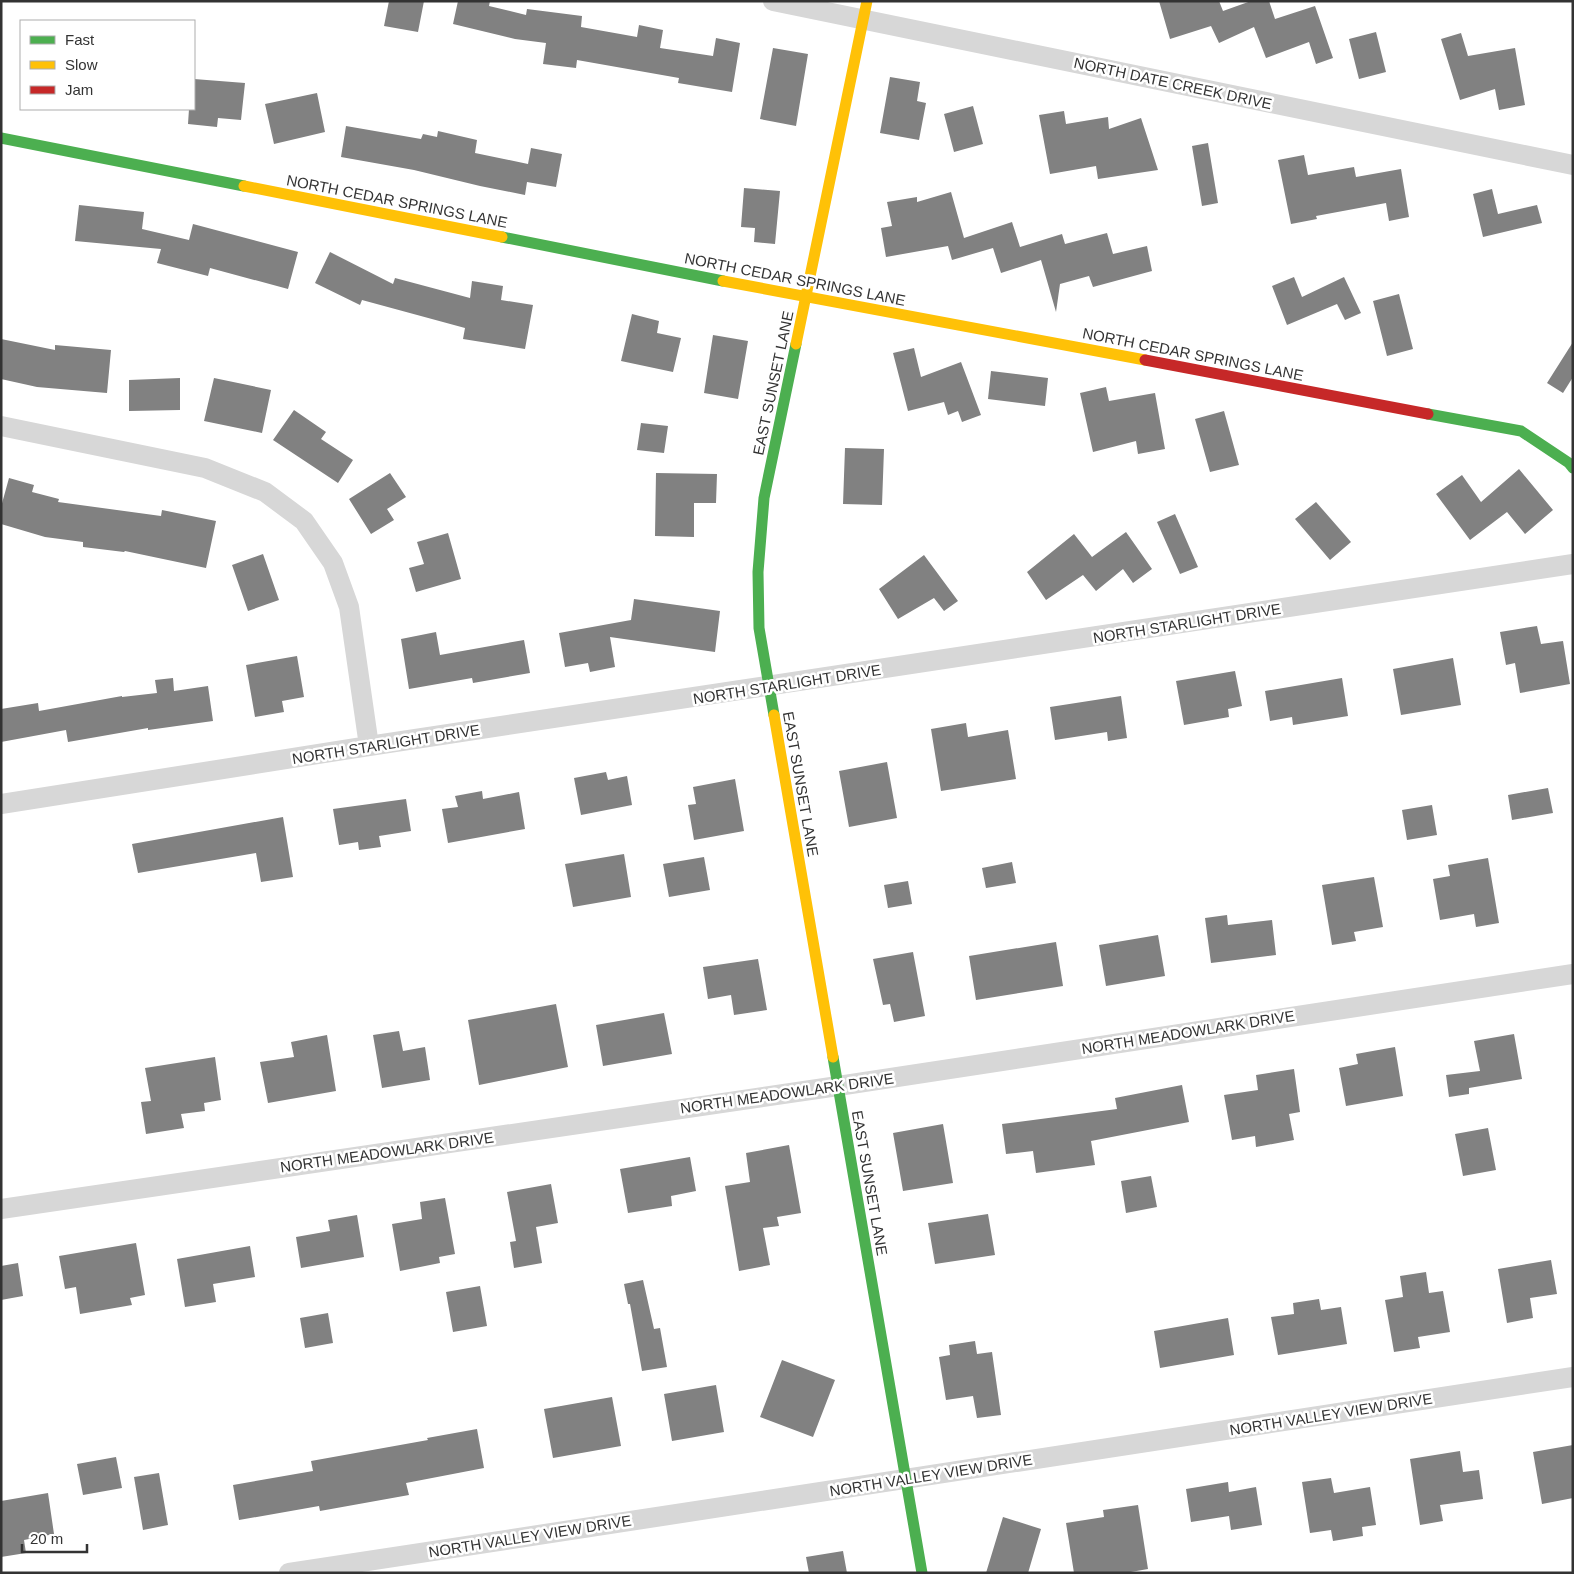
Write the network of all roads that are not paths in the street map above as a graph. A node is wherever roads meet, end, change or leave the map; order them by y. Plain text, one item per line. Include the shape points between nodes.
1 (773, 1) edge
2 (865, 10) edge
3 (1, 138) edge
4 (1573, 165) edge
5 (806, 297) junction
6 (1, 426) edge
7 (1573, 468) edge
8 (1573, 564) edge
9 (769, 686) junction
10 (369, 746) junction
11 (1, 804) edge
12 (1573, 974) edge
13 (838, 1086) junction
14 (1, 1209) edge
15 (1573, 1377) edge
16 (906, 1479) junction
17 (289, 1573) edge
18 (922, 1573) edge

1 - 2 street, NORTH DATE CREEK DRIVE
2 - 4 street, NORTH DATE CREEK DRIVE
2 - 5 street, EAST SUNSET LANE
3 - 5 street, NORTH CEDAR SPRINGS LANE
5 - 7 street, NORTH CEDAR SPRINGS LANE via 1521,431
5 - 9 street, EAST SUNSET LANE via 764,498 758,572 759,628
6 - 10 street via 205,468 265,492 304,521 333,563 349,607
8 - 9 street, NORTH STARLIGHT DRIVE
9 - 10 street, NORTH STARLIGHT DRIVE
9 - 13 street, EAST SUNSET LANE
10 - 11 street, NORTH STARLIGHT DRIVE
12 - 13 street, NORTH MEADOWLARK DRIVE
13 - 14 street, NORTH MEADOWLARK DRIVE
13 - 16 street, EAST SUNSET LANE
15 - 16 street, NORTH VALLEY VIEW DRIVE
16 - 17 street, NORTH VALLEY VIEW DRIVE
16 - 18 street, EAST SUNSET LANE

